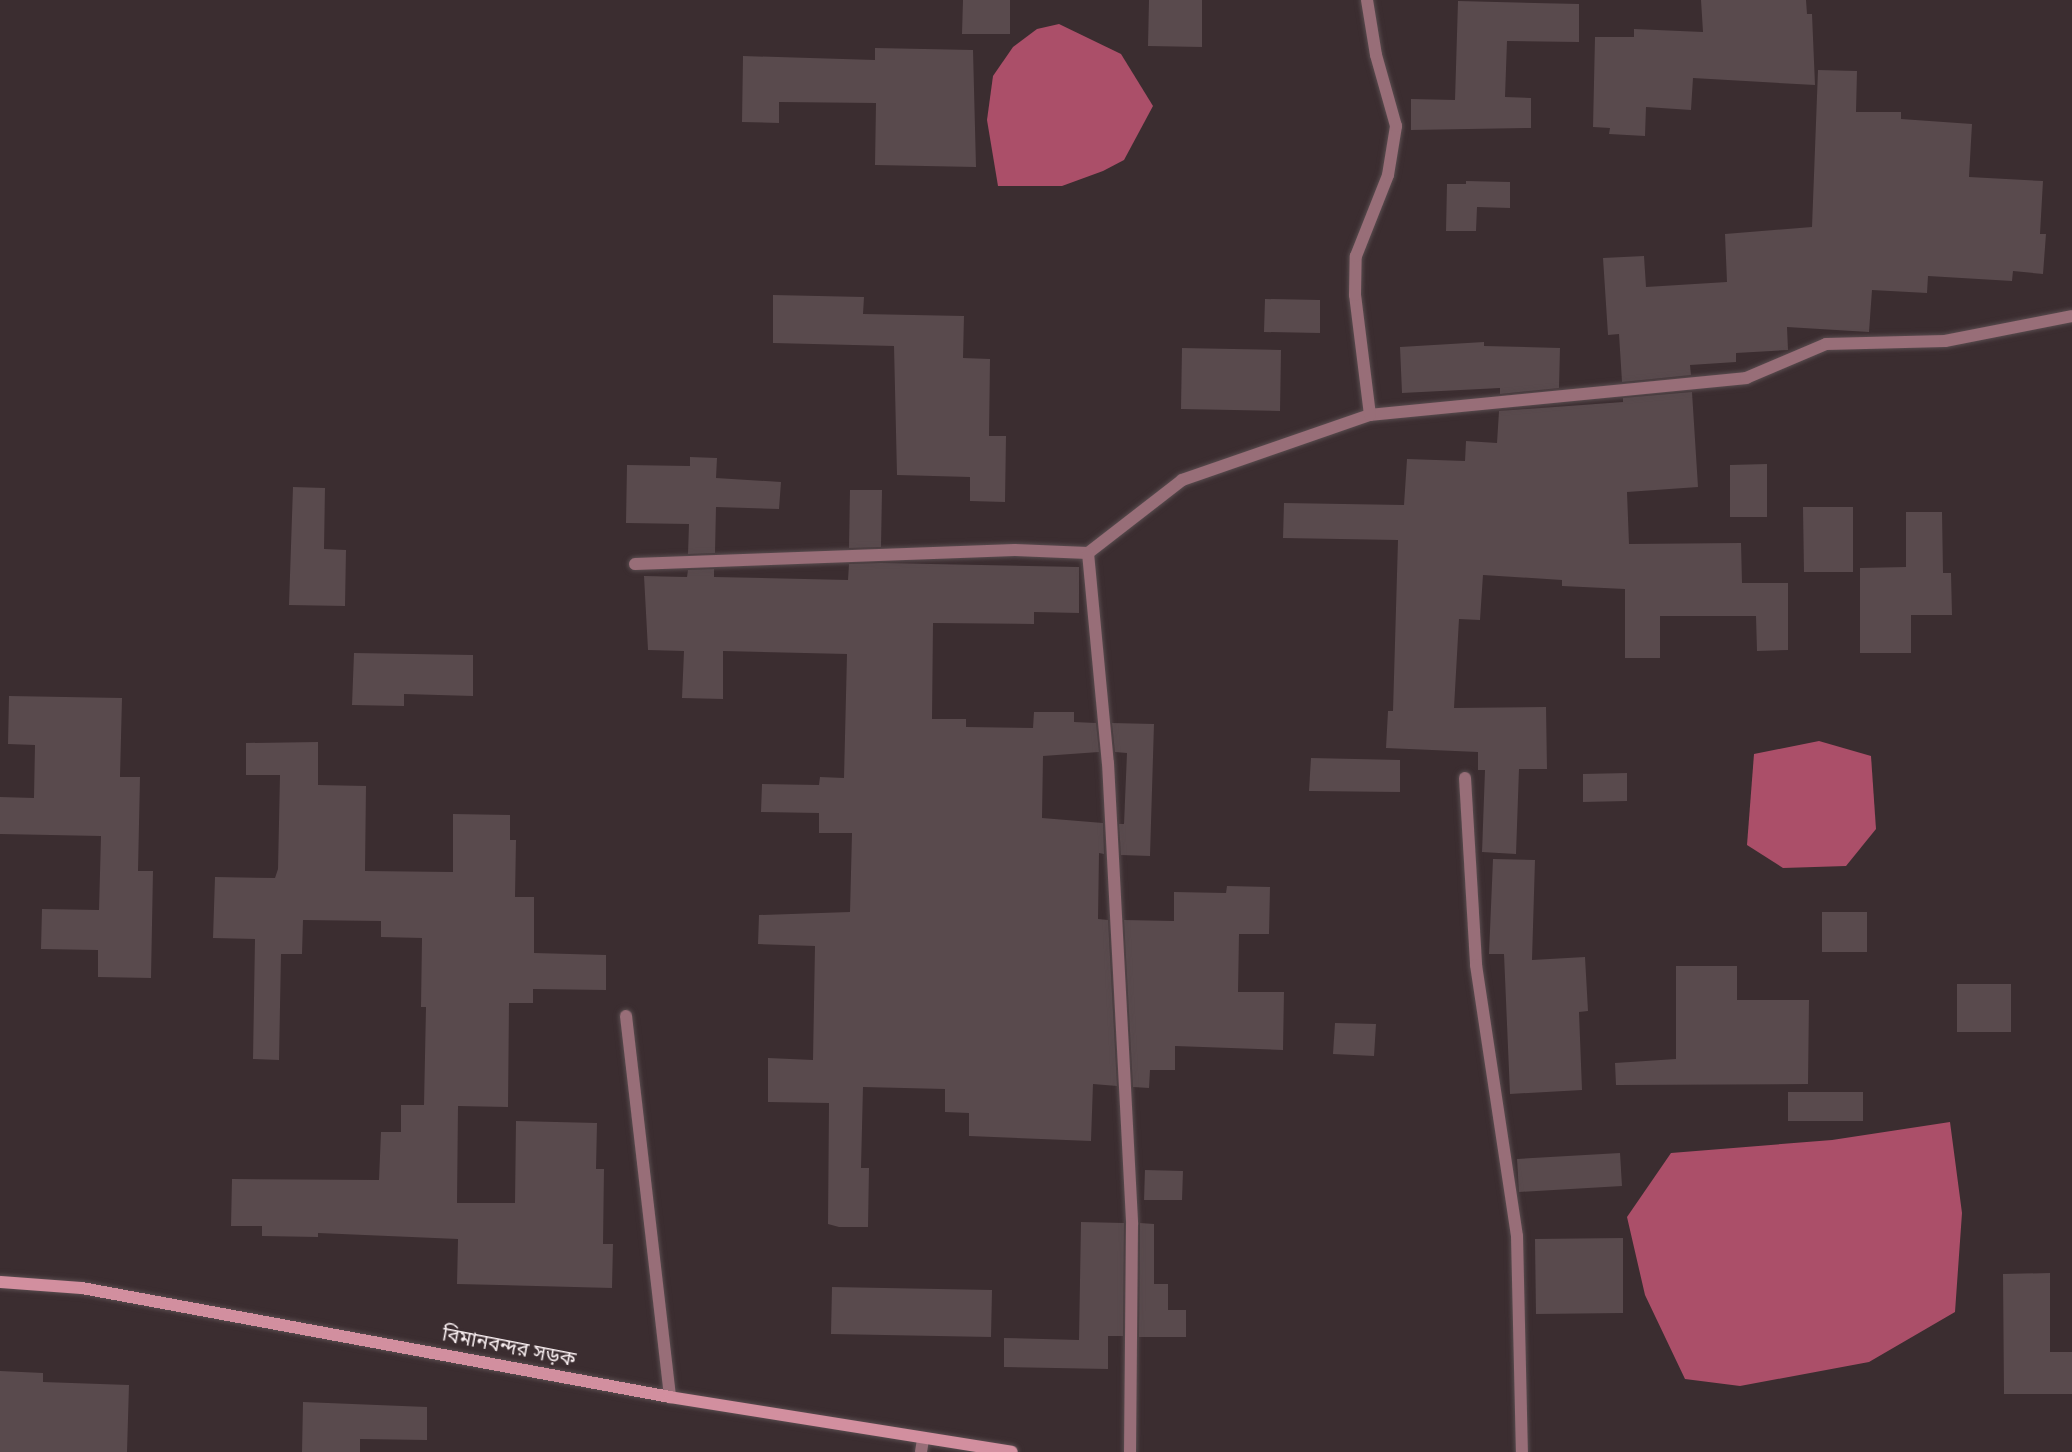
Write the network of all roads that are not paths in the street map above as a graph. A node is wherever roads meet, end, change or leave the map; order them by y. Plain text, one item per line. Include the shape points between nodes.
1 (1367, 0) edge
2 (2072, 316) edge
3 (1370, 415) junction
4 (1088, 554) junction
5 (635, 564) dead end
6 (1465, 778) dead end
7 (626, 1016) dead end
8 (0, 1282) edge
9 (670, 1397) junction
10 (923, 1439) junction
11 (921, 1452) edge
12 (1012, 1452) edge
13 (1130, 1452) edge
14 (1522, 1452) edge

1 - 3 street via 1376,55 1396,126 1388,175 1356,256 1355,295
2 - 3 street via 1946,341 1826,344 1746,378
3 - 4 street via 1182,480
4 - 5 street via 1015,550
4 - 13 street via 1108,763 1132,1224
6 - 14 street via 1476,965 1516,1236
7 - 9 street
8 - 9 main road, বিমানবন্দর সড়ক via 82,1288
9 - 10 main road, বিমানবন্দর সড়ক
10 - 11 street
10 - 12 main road, বিমানবন্দর সড়ক

